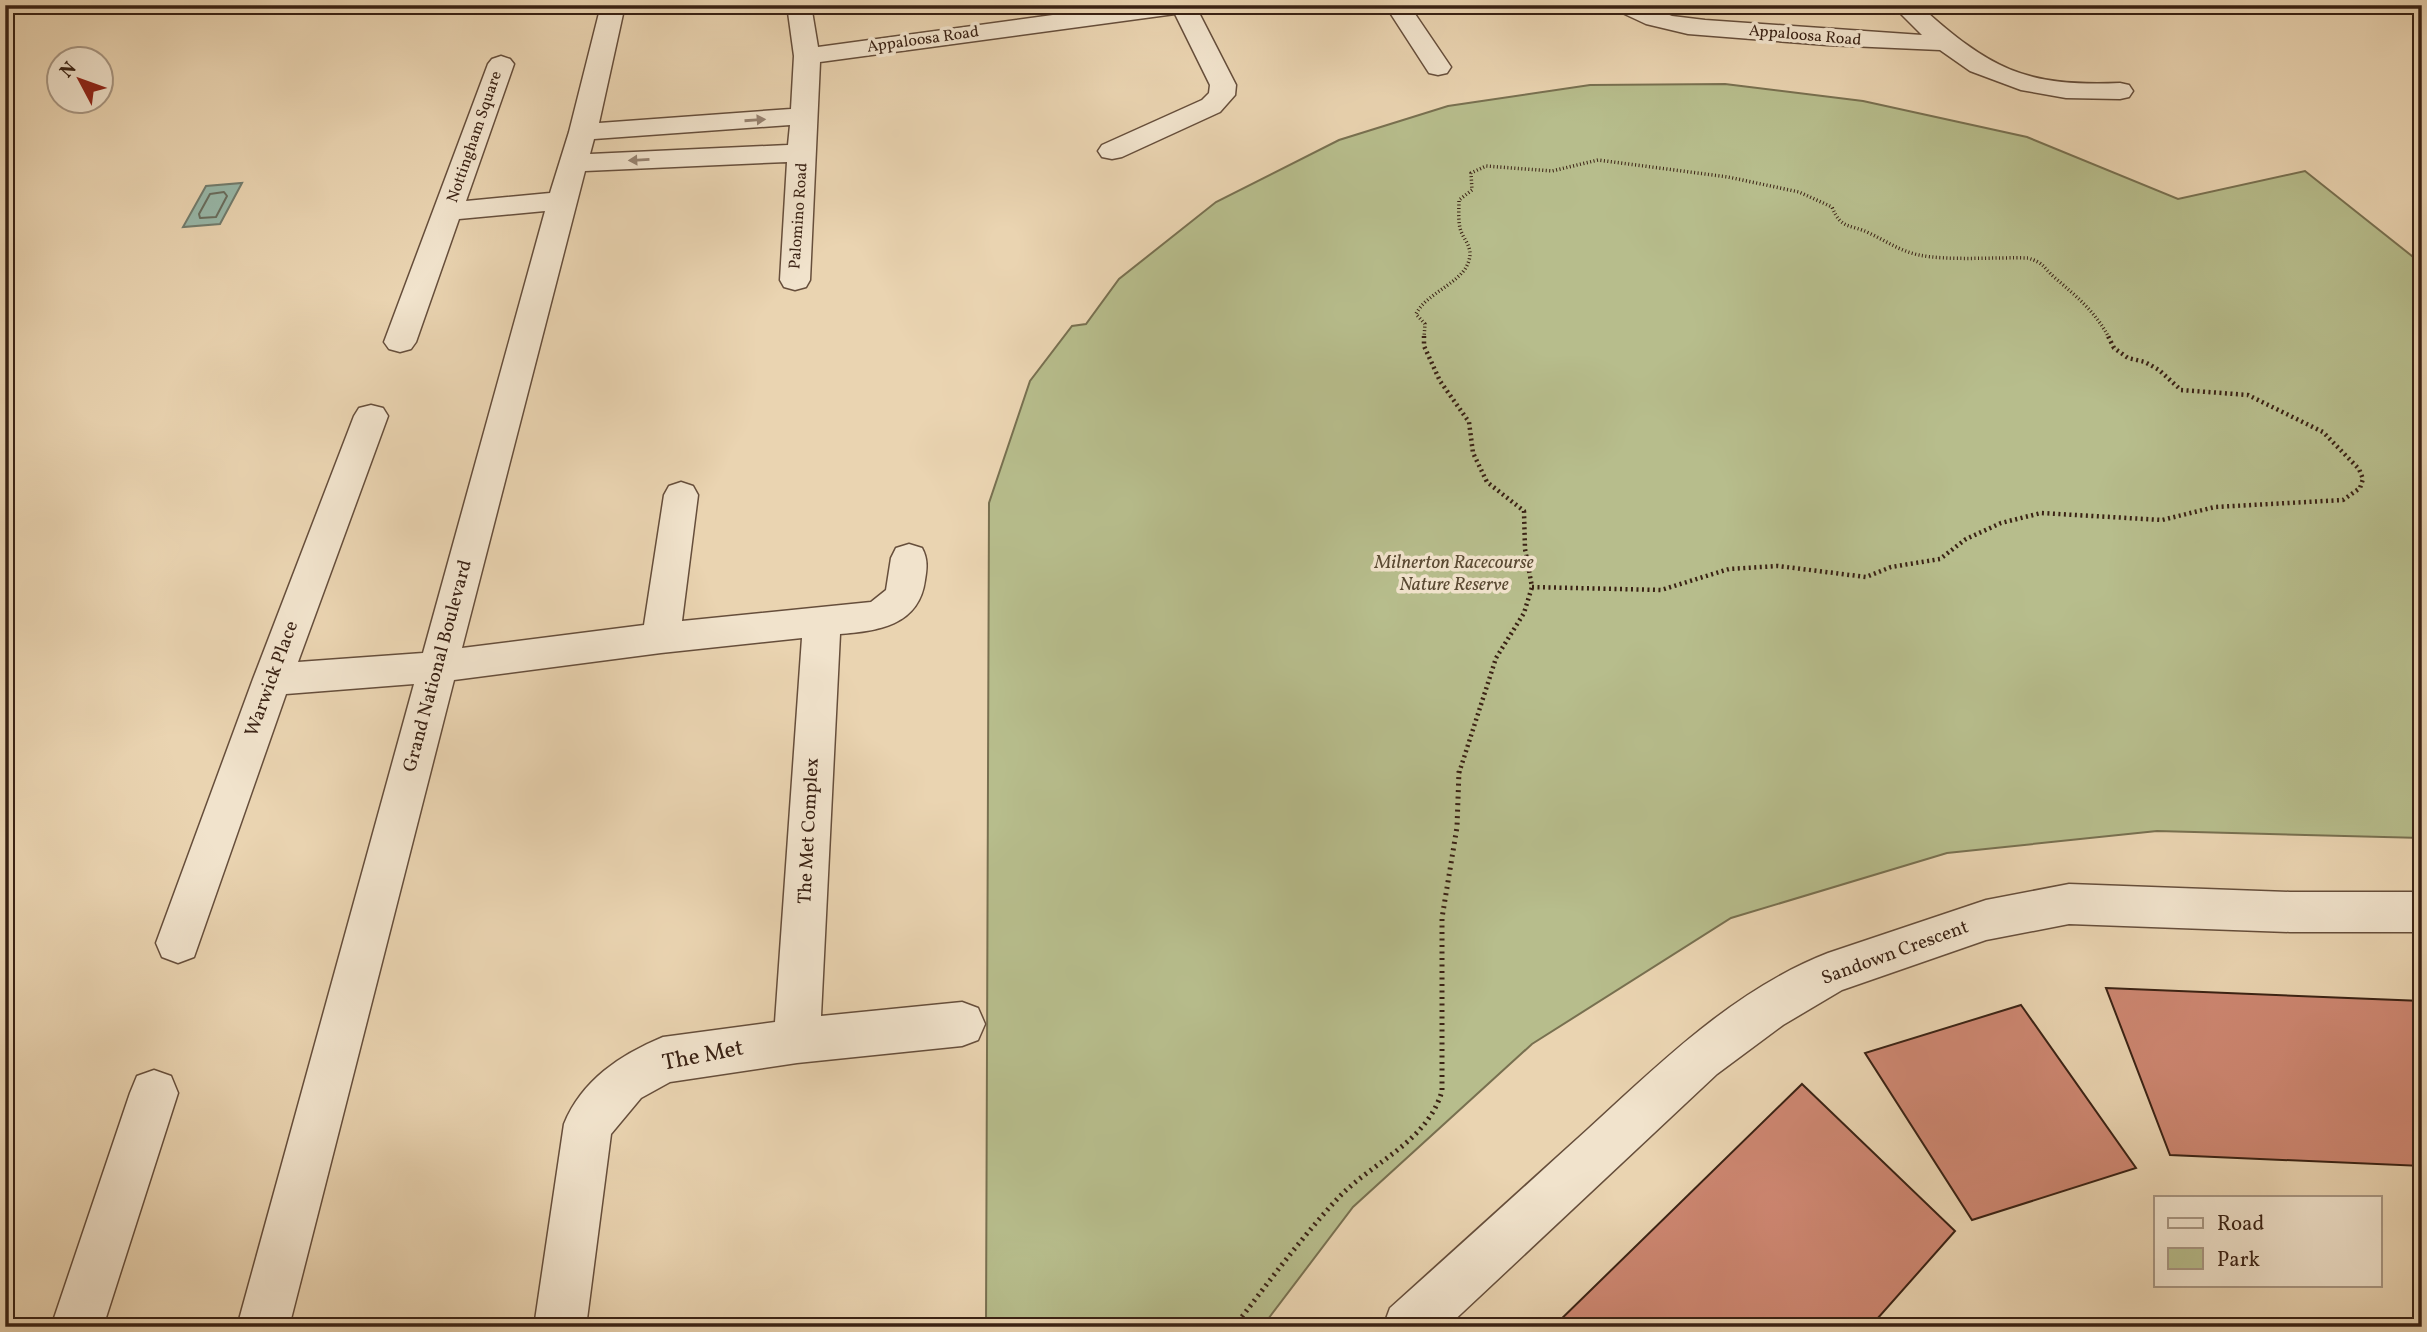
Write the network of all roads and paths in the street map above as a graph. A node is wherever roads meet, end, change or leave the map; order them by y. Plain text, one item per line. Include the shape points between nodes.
1 (613, 5) edge
2 (799, 5) edge
3 (1183, 5) edge
4 (1397, 5) edge
5 (1625, 5) edge
6 (1904, 5) edge
7 (1947, 43) junction
8 (807, 56) junction
9 (501, 64) dead end
10 (1438, 67) dead end
11 (2120, 91) dead end
12 (804, 116) junction
13 (578, 148) junction
14 (1112, 151) dead end
15 (803, 153) junction
16 (562, 201) junction
17 (449, 211) junction
18 (795, 280) dead end
19 (400, 342) dead end
20 (371, 416) dead end
21 (681, 495) dead end
22 (909, 558) dead end
23 (1532, 587) junction
24 (822, 621) junction
25 (661, 638) junction
26 (437, 667) junction
27 (272, 679) junction
28 (2422, 912) edge
29 (177, 943) dead end
30 (962, 1024) dead end
31 (797, 1041) junction
32 (154, 1093) dead end
33 (78, 1327) edge
34 (262, 1327) edge
35 (560, 1327) edge
36 (1234, 1327) edge
37 (1409, 1327) edge

1 - 13 street, Grand National Boulevard
2 - 8 street
3 - 8 street, Appaloosa Road
3 - 14 street via 1223,85 1222,95 1211,106
4 - 10 street
5 - 7 street, Appaloosa Road via 1655,19 1695,27 1877,43
6 - 7 street
7 - 11 street via 2007,78 2049,89
8 - 12 street
9 - 17 street, Nottingham Square
13 -> 12 street
12 - 15 street
15 -> 13 street
13 - 16 street, Grand National Boulevard
15 - 18 street, Palomino Road
16 - 17 street, Nottingham Square
16 - 26 street, Grand National Boulevard
17 - 19 street, Nottingham Square
20 - 27 street, Warwick Place
21 - 25 street
22 - 24 street via 906,592 895,608 878,616
23 - 23 path via 1524,511 1487,482 1473,453 1469,422 1440,380 1424,346 1425,324 1416,314 1419,304 1469,264 1471,250 1460,229 1459,200 1472,190 1471,173 1486,166 1552,171 1598,160 1728,177 1819,199 1853,229 1922,256 2028,258 2043,263 2076,293 2115,348 2128,358 2159,370 2181,390 2248,395 2323,432 2363,479 2360,488 2343,500 2215,507 2162,520 2040,513 1966,538 1940,559 1866,576 1778,566 1729,569 1661,590
23 - 36 path via 1524,613 1496,658 1457,777 1457,827 1442,918 1439,1109 1427,1126 1359,1177
24 - 25 street
24 - 31 street, The Met Complex
25 - 26 street
26 - 27 street, Warwick Place
26 - 34 street, Grand National Boulevard
27 - 29 street, Warwick Place
28 - 37 street, Sandown Crescent via 2069,904 1986,920 1828,974 1700,1058
30 - 31 street, The Met
31 - 35 street, The Met via 663,1060 624,1082 588,1124
32 - 33 street

